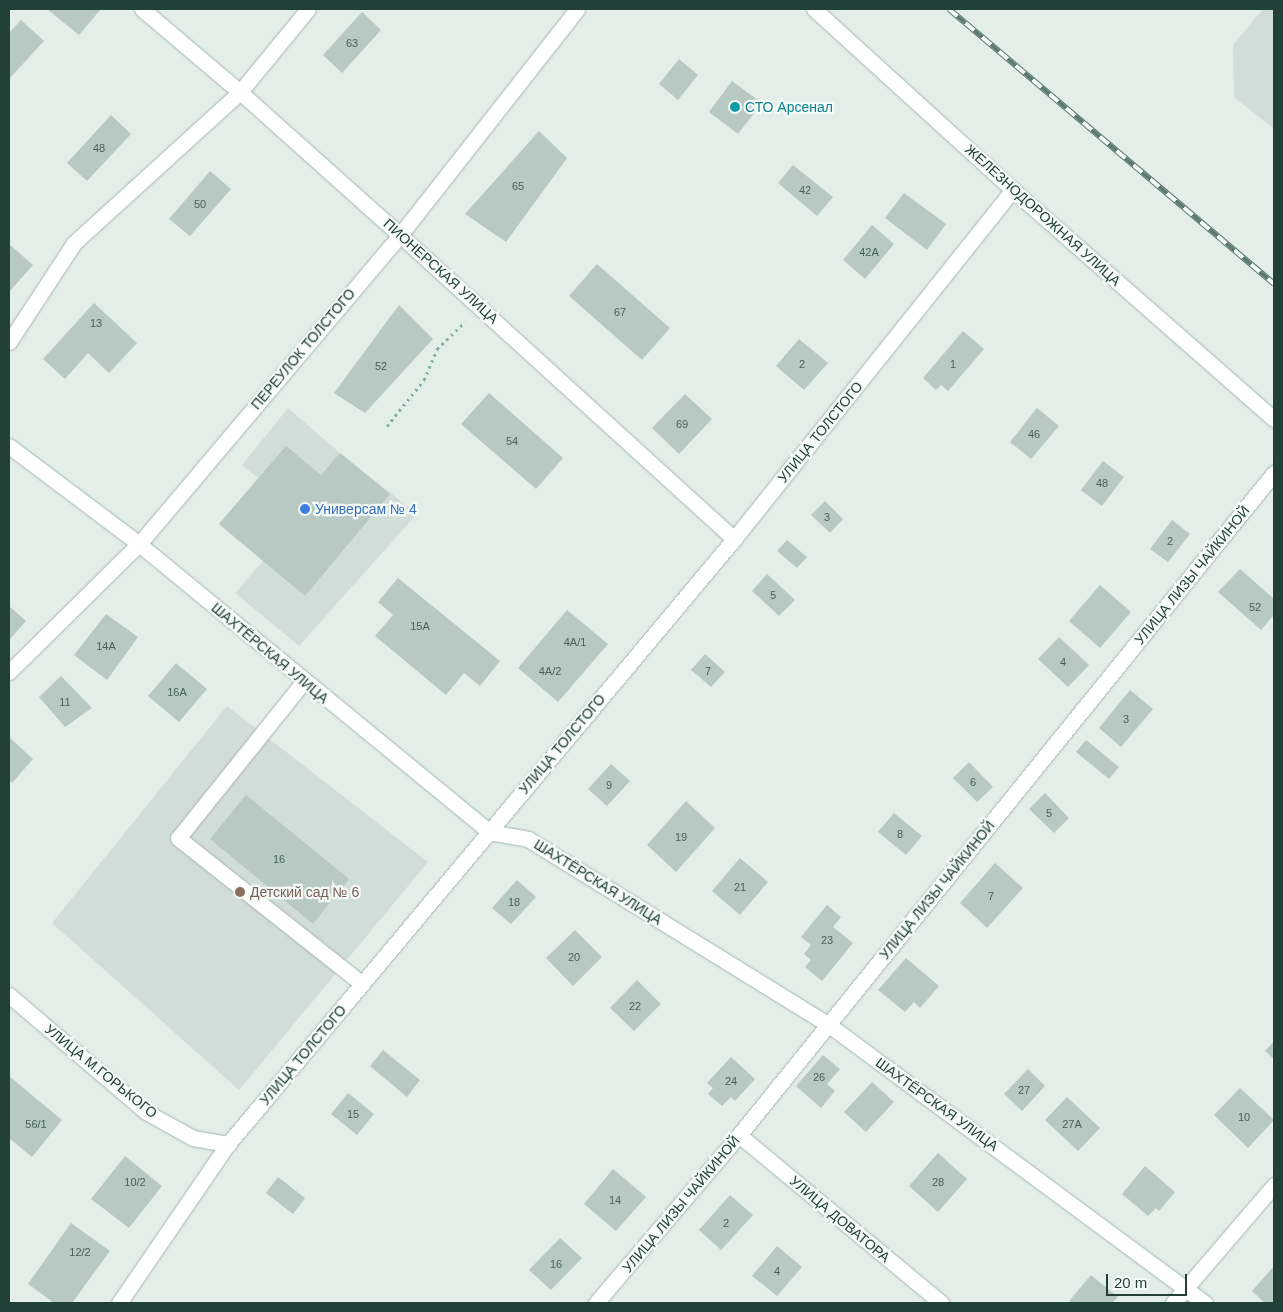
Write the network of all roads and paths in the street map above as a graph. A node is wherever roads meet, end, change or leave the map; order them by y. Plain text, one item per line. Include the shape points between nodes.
1 (142, 9) edge
2 (308, 9) edge
3 (578, 9) edge
4 (814, 9) edge
5 (240, 92) junction
6 (1013, 190) junction
7 (400, 234) junction
8 (481, 307) junction
9 (9, 342) edge
10 (1274, 419) edge
11 (387, 426) dead end
12 (9, 446) edge
13 (1274, 473) edge
14 (734, 539) junction
15 (138, 544) junction
16 (9, 672) edge
17 (304, 681) junction
18 (488, 832) junction
19 (362, 984) junction
20 (9, 995) edge
21 (829, 1025) junction
22 (740, 1136) junction
23 (228, 1144) junction
24 (1274, 1184) edge
25 (1186, 1288) junction
26 (119, 1303) edge
27 (596, 1303) edge
28 (941, 1303) edge
29 (1173, 1303) edge
30 (1205, 1303) edge

1 - 5 street, ПИОНЕРСКАЯ УЛИЦА
2 - 5 street
3 - 7 street, ПЕРЕУЛОК ТОЛСТОГО
4 - 6 street, ЖЕЛЕЗНОДОРОЖНАЯ УЛИЦА
5 - 7 street, ПИОНЕРСКАЯ УЛИЦА
5 - 9 street via 74,243
6 - 10 street, ЖЕЛЕЗНОДОРОЖНАЯ УЛИЦА
6 - 14 street, УЛИЦА ТОЛСТОГО
7 - 8 street, ПИОНЕРСКАЯ УЛИЦА
7 - 15 street, ПЕРЕУЛОК ТОЛСТОГО
8 - 11 path via 437,349 424,380
8 - 14 street, ПИОНЕРСКАЯ УЛИЦА
12 - 15 street, ШАХТЁРСКАЯ УЛИЦА
13 - 21 street, УЛИЦА ЛИЗЫ ЧАЙКИНОЙ
14 - 18 street, УЛИЦА ТОЛСТОГО
15 - 16 street, ПЕРЕУЛОК ТОЛСТОГО
15 - 17 street, ШАХТЁРСКАЯ УЛИЦА
17 - 18 street, ШАХТЁРСКАЯ УЛИЦА
17 - 19 street via 178,838
18 - 19 street, УЛИЦА ТОЛСТОГО
18 - 21 street, ШАХТЁРСКАЯ УЛИЦА via 528,839
19 - 23 street, УЛИЦА ТОЛСТОГО
20 - 23 street, УЛИЦА М.ГОРЬКОГО via 146,1112 193,1138
21 - 22 street, УЛИЦА ЛИЗЫ ЧАЙКИНОЙ
21 - 25 street, ШАХТЁРСКАЯ УЛИЦА
22 - 27 street, УЛИЦА ЛИЗЫ ЧАЙКИНОЙ
22 - 28 street, УЛИЦА ДОВАТОРА
23 - 26 street, УЛИЦА ТОЛСТОГО
24 - 25 street
25 - 29 street
25 - 30 street, ШАХТЁРСКАЯ УЛИЦА

